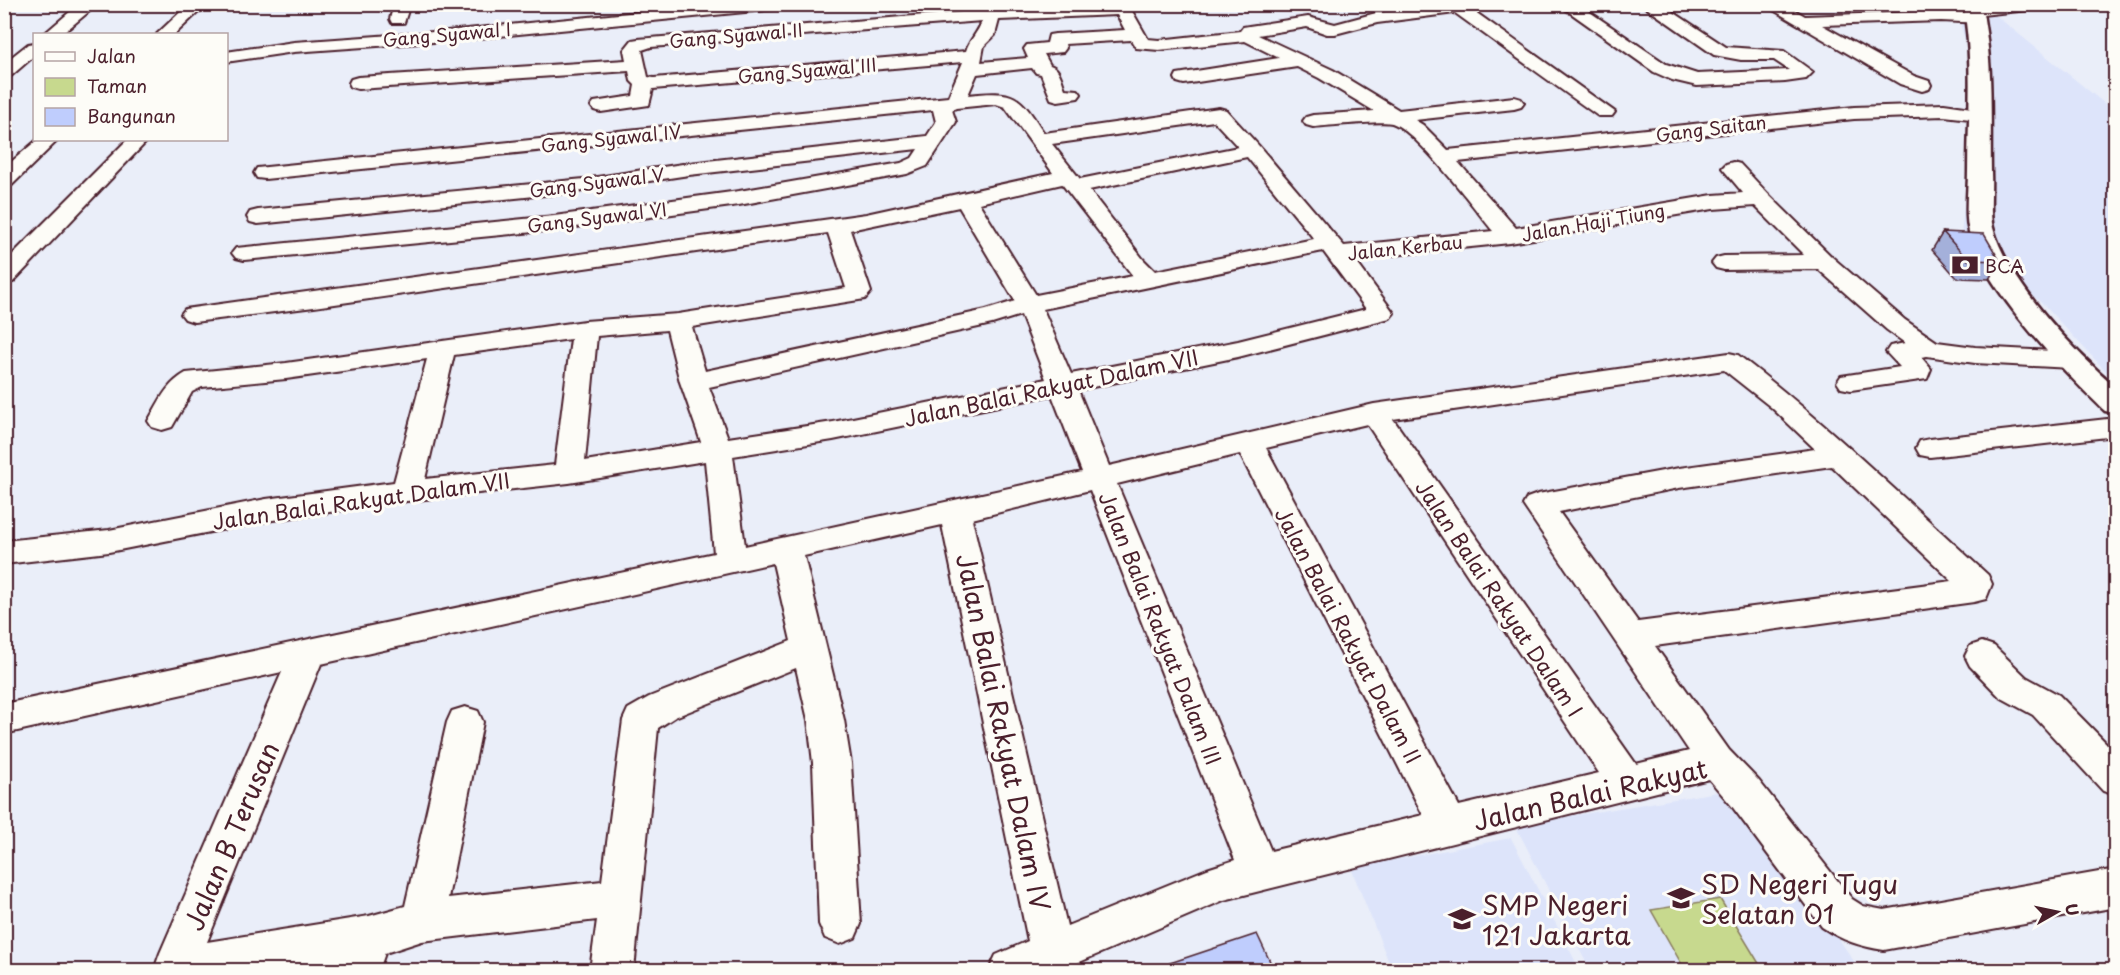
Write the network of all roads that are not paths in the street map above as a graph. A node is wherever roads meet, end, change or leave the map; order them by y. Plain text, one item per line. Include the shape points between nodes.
1 (90, 4) edge
2 (199, 4) edge
3 (775, 4) edge
4 (1566, 4) edge
5 (1649, 4) edge
6 (1771, 4) edge
7 (2037, 4) edge
8 (1456, 6) edge
9 (726, 7) edge
10 (1121, 7) edge
11 (995, 10) edge
12 (631, 11) edge
13 (1975, 11) edge
14 (1801, 21) junction
15 (53, 33) edge
16 (166, 33) edge
17 (1135, 35) junction
18 (1247, 36) junction
19 (33, 49) edge
20 (228, 57) edge
21 (1039, 62) junction
22 (1299, 62) junction
23 (972, 63) junction
24 (4, 72) edge
25 (640, 76) junction
26 (1185, 78) dead end
27 (358, 84) dead end
28 (1922, 85) dead end
29 (1071, 94) dead end
30 (956, 101) junction
31 (1514, 103) dead end
32 (601, 106) dead end
33 (1605, 111) dead end
34 (1979, 114) junction
35 (1397, 116) junction
36 (1313, 121) dead end
37 (1038, 140) junction
38 (47, 141) edge
39 (137, 141) edge
40 (936, 141) junction
41 (1252, 150) junction
42 (1443, 158) junction
43 (1732, 168) dead end
44 (9, 172) edge
45 (265, 173) dead end
46 (1070, 182) junction
47 (1760, 199) junction
48 (966, 200) junction
49 (258, 217) dead end
50 (837, 225) junction
51 (1510, 236) junction
52 (1334, 249) junction
53 (244, 253) dead end
54 (1824, 262) junction
55 (1724, 263) dead end
56 (4, 277) edge
57 (1151, 280) junction
58 (1029, 303) junction
59 (1381, 313) joint
60 (194, 314) dead end
61 (678, 322) junction
62 (585, 329) junction
63 (1930, 349) junction
64 (442, 350) junction
65 (2071, 360) junction
66 (694, 382) junction
67 (1851, 382) dead end
68 (1062, 384) junction
69 (2115, 404) edge
70 (1374, 413) junction
71 (162, 421) dead end
72 (2115, 427) edge
73 (1249, 444) junction
74 (718, 448) junction
75 (1930, 448) dead end
76 (1841, 455) junction
77 (569, 473) junction
78 (1100, 476) junction
79 (407, 491) junction
80 (955, 512) junction
81 (786, 548) junction
82 (4, 553) edge
83 (731, 560) junction
84 (1628, 636) junction
85 (808, 649) junction
86 (308, 652) junction
87 (1982, 656) dead end
88 (4, 719) edge
89 (465, 722) dead end
90 (1716, 761) junction
91 (2115, 779) edge
92 (1627, 782) junction
93 (1449, 826) junction
94 (1260, 872) junction
95 (2115, 888) edge
96 (620, 898) junction
97 (422, 921) junction
98 (840, 924) dead end
99 (1052, 952) junction
100 (363, 954) edge
101 (166, 969) edge
102 (612, 970) edge
103 (1008, 970) edge

1 - 15 street
2 - 16 street
3 - 9 street, Gang Syawal I
4 - 5 street via 1660,68 1688,79 1804,72 1778,55 1720,51
6 - 14 street
7 - 13 street
8 - 18 street via 1376,18 1335,29 1307,22 1249,31
8 - 33 street
9 - 12 street, Gang Syawal I
10 - 11 street, Gang Syawal II
10 - 17 street
11 - 23 street via 986,35 976,45
11 - 25 street, Gang Syawal II via 638,44 633,50
12 - 20 street, Gang Syawal I via 447,36 294,47
13 - 14 street via 1941,16
13 - 34 main road via 1982,92
14 - 28 street
17 - 18 street via 1139,43 1152,45
17 - 21 street via 1055,39 1057,48 1033,49
18 - 22 street, Jalan Haji Tiung
19 - 24 street
21 - 23 street, Gang Syawal III
21 - 29 street via 1042,69 1049,71 1058,95
22 - 26 street
22 - 35 street, Jalan Haji Tiung
23 - 25 street, Gang Syawal III via 654,84
23 - 30 street
25 - 27 street, Gang Syawal III
25 - 32 street via 642,101
30 - 37 street, Gang Syawal IV via 997,98 1012,103
30 - 40 street via 942,107 946,122
30 - 45 street, Gang Syawal IV
31 - 35 street
34 - 42 street, Gang Saitan via 1944,110 1854,113
34 - 65 main road via 1983,240 2021,299
35 - 36 street
35 - 42 street, Jalan Haji Tiung via 1416,129
37 - 41 street via 1219,114
37 - 46 street
38 - 44 street
39 - 56 street
40 - 49 street, Gang Syawal V via 584,185
40 - 53 street, Gang Syawal VI via 920,162 908,168 739,198 554,224
41 - 46 street
41 - 52 street
42 - 51 street, Jalan Haji Tiung
43 - 47 street
46 - 48 street
46 - 57 street
47 - 51 street, Jalan Haji Tiung via 1713,202
47 - 54 street
48 - 50 street
48 - 58 street, Jalan Balai Rakyat Dalam III
50 - 60 street via 303,302
50 - 61 street via 859,292
51 - 52 street, Jalan Kerbau
52 - 57 street
52 - 59 street, Jalan Kerbau
54 - 55 street
54 - 63 street via 1896,325
57 - 58 street
58 - 66 street via 992,316
58 - 68 street, Jalan Balai Rakyat Dalam III
59 - 68 street, Jalan Balai Rakyat Dalam VII via 1238,349
61 - 62 street
61 - 66 street
62 - 64 street
62 - 77 street
63 - 65 street
63 - 67 street via 1899,352 1918,373
64 - 71 street via 196,379 182,387
64 - 79 street
65 - 69 main road
66 - 74 street
68 - 74 street, Jalan Balai Rakyat Dalam VII via 833,431
68 - 78 street, Jalan Balai Rakyat Dalam III
70 - 73 street
70 - 76 street via 1729,361
70 - 92 street, Jalan Balai Rakyat Dalam I
72 - 75 street
73 - 78 street
73 - 93 street, Jalan Balai Rakyat Dalam II
74 - 77 street, Jalan Balai Rakyat Dalam VII
74 - 83 street
76 - 84 street via 1679,478 1538,505
76 - 84 street via 1970,577 1976,584 1974,590
77 - 79 street, Jalan Balai Rakyat Dalam VII
78 - 80 street
78 - 94 street, Jalan Balai Rakyat Dalam III
79 - 82 street, Jalan Balai Rakyat Dalam VII via 266,510 110,541
80 - 81 street
80 - 99 street, Jalan Balai Rakyat Dalam IV
81 - 83 street
81 - 85 street
83 - 86 street
84 - 90 street
85 - 96 street via 662,707 641,720
85 - 98 street via 832,763
86 - 88 street
86 - 101 street, Jalan B Terusan
87 - 91 street via 2013,687 2052,710
89 - 97 street
90 - 92 street, Jalan Balai Rakyat
90 - 95 street, Jalan Balai Rakyat via 1837,913 1855,925 1884,930
92 - 93 street, Jalan Balai Rakyat
93 - 94 street, Jalan Balai Rakyat
94 - 99 street, Jalan Balai Rakyat via 1221,882
96 - 97 street, Jalan B Terusan
96 - 102 street
97 - 100 street, Jalan B Terusan
99 - 103 street, Jalan Balai Rakyat
100 - 101 street, Jalan B Terusan

